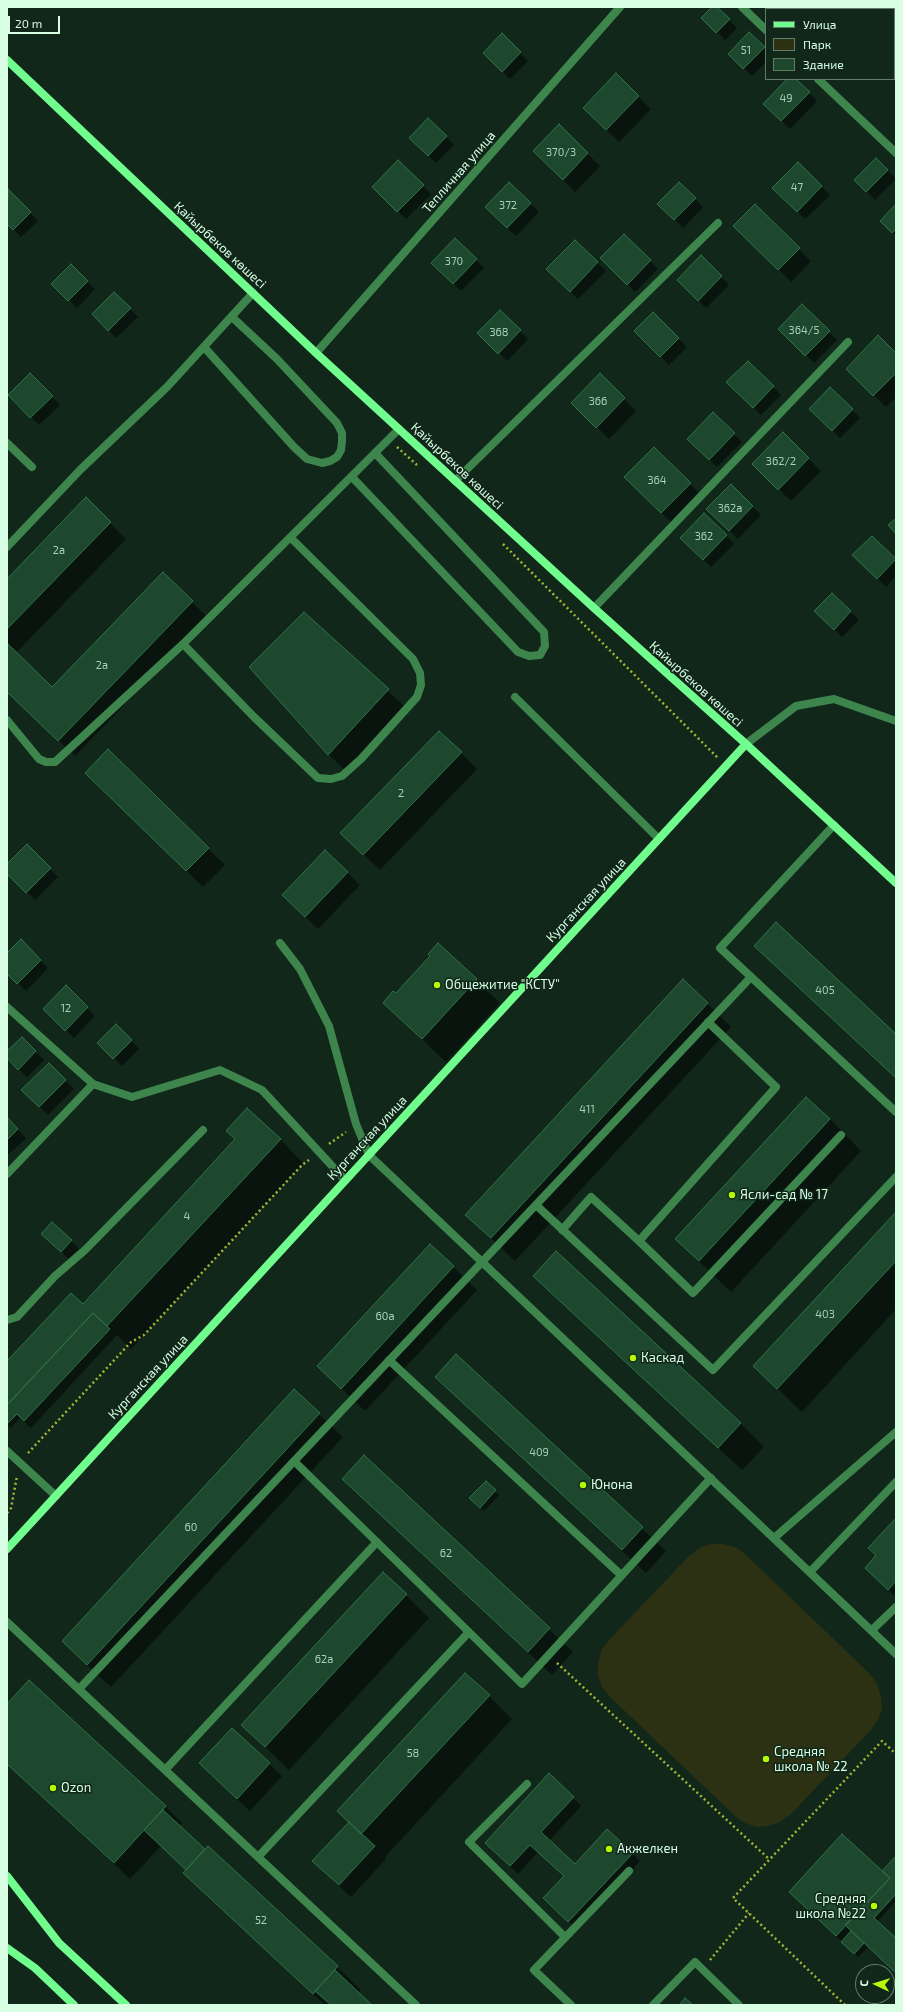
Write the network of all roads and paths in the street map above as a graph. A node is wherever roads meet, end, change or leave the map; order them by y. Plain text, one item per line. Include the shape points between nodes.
1 (620, 7) edge
2 (742, 7) edge
3 (765, 29) edge
4 (7, 60) edge
5 (819, 80) edge
6 (896, 153) edge
7 (718, 223) dead end
8 (253, 293) junction
9 (232, 317) junction
10 (848, 342) dead end
11 (204, 347) junction
12 (316, 353) junction
13 (400, 429) junction
14 (389, 440) junction
15 (7, 443) edge
16 (376, 454) junction
17 (418, 466) dead end
18 (32, 467) dead end
19 (352, 477) junction
20 (455, 481) junction
21 (291, 538) junction
22 (498, 539) dead end
23 (7, 547) edge
24 (594, 608) junction
25 (183, 644) junction
26 (515, 697) dead end
27 (7, 720) edge
28 (896, 721) edge
29 (746, 744) junction
30 (725, 765) junction
31 (834, 825) junction
32 (659, 839) junction
33 (896, 883) edge
34 (280, 943) dead end
35 (751, 977) junction
36 (7, 1007) edge
37 (708, 1022) junction
38 (93, 1084) junction
39 (896, 1112) edge
40 (356, 1124) junction
41 (203, 1130) dead end
42 (840, 1135) dead end
43 (319, 1152) junction
44 (369, 1155) junction
45 (7, 1174) edge
46 (896, 1177) edge
47 (345, 1180) junction
48 (536, 1205) junction
49 (562, 1230) junction
50 (639, 1241) junction
51 (482, 1262) junction
52 (7, 1320) edge
53 (389, 1360) junction
54 (896, 1432) edge
55 (7, 1451) edge
56 (294, 1461) junction
57 (19, 1462) junction
58 (711, 1478) junction
59 (896, 1482) edge
60 (56, 1496) junction
61 (7, 1513) edge
62 (774, 1538) junction
63 (377, 1542) junction
64 (7, 1549) edge
65 (810, 1572) junction
66 (621, 1575) junction
67 (896, 1606) edge
68 (7, 1622) edge
69 (872, 1630) junction
70 (469, 1632) junction
71 (896, 1654) edge
72 (548, 1655) junction
73 (79, 1690) junction
74 (896, 1754) edge
75 (165, 1770) junction
76 (527, 1784) dead end
77 (258, 1857) junction
78 (769, 1859) junction
79 (628, 1871) dead end
80 (7, 1876) edge
81 (749, 1913) junction
82 (565, 1937) junction
83 (7, 1948) edge
84 (702, 1969) junction
85 (74, 2005) edge
86 (126, 2005) edge
87 (416, 2005) edge
88 (571, 2005) edge
89 (653, 2005) edge
90 (739, 2005) edge
91 (845, 2005) edge

1 - 12 street, Тепличная улица
2 - 3 street
4 - 8 street, Қайырбеков көшесі
5 - 6 street
7 - 20 street
8 - 9 street
8 - 12 street, Қайырбеков көшесі
9 - 11 street
9 - 11 street via 337,423 342,433 342,441 337,457 322,462 307,459
10 - 24 street
11 - 23 street via 168,387 81,469
12 - 13 street, Қайырбеков көшесі
13 - 14 street
13 - 20 street, Қайырбеков көшесі
14 - 16 street
14 - 17 path
15 - 18 street
16 - 19 street
16 - 19 street via 544,632 545,646 540,655 529,656 518,652
19 - 21 street
20 - 24 street, Қайырбеков көшесі
21 - 25 street
21 - 25 street via 413,659 420,673 421,685 417,697 361,759 342,776 331,779 318,778
22 - 30 path
24 - 29 street, Қайырбеков көшесі
25 - 27 street via 54,762 39,759
26 - 32 street
28 - 29 street via 834,699 796,706
29 - 30 street, Курганская улица
29 - 31 street, Қайырбеков көшесі
30 - 32 street, Курганская улица
31 - 33 street, Қайырбеков көшесі
31 - 35 street via 720,948
32 - 44 street, Курганская улица
34 - 40 street via 300,969 329,1026
35 - 37 street
35 - 39 street
36 - 38 street
37 - 48 street
37 - 50 street via 776,1087
38 - 43 street via 132,1097 220,1070 262,1090
38 - 45 street
40 - 43 path
40 - 44 street
41 - 52 street via 17,1317
42 - 50 street via 692,1294
43 - 47 street
43 - 57 path via 302,1165 144,1335 131,1342
44 - 47 street, Курганская улица
44 - 51 street
46 - 49 street via 713,1370
47 - 60 street, Курганская улица
48 - 49 street
48 - 51 street
49 - 50 street via 591,1197
51 - 53 street
51 - 58 street
53 - 56 street
53 - 66 street
54 - 62 street
55 - 57 street
56 - 63 street
56 - 73 street
57 - 60 street
57 - 61 path via 11,1508
58 - 62 street
58 - 66 street
59 - 65 street
60 - 64 street, Курганская улица
62 - 65 street
63 - 70 street
63 - 75 street
65 - 69 street
66 - 72 street
67 - 69 street
68 - 73 street
69 - 71 street
70 - 72 street via 522,1684
70 - 77 street
72 - 78 path
73 - 75 street
74 - 78 path via 882,1741
75 - 77 street
76 - 82 street via 469,1842
77 - 87 street
78 - 81 path via 733,1898
79 - 82 street
80 - 86 street via 59,1943
81 - 84 path
81 - 91 path
82 - 88 street via 534,1970
83 - 85 street via 35,1968
84 - 89 street via 694,1962
84 - 90 street

